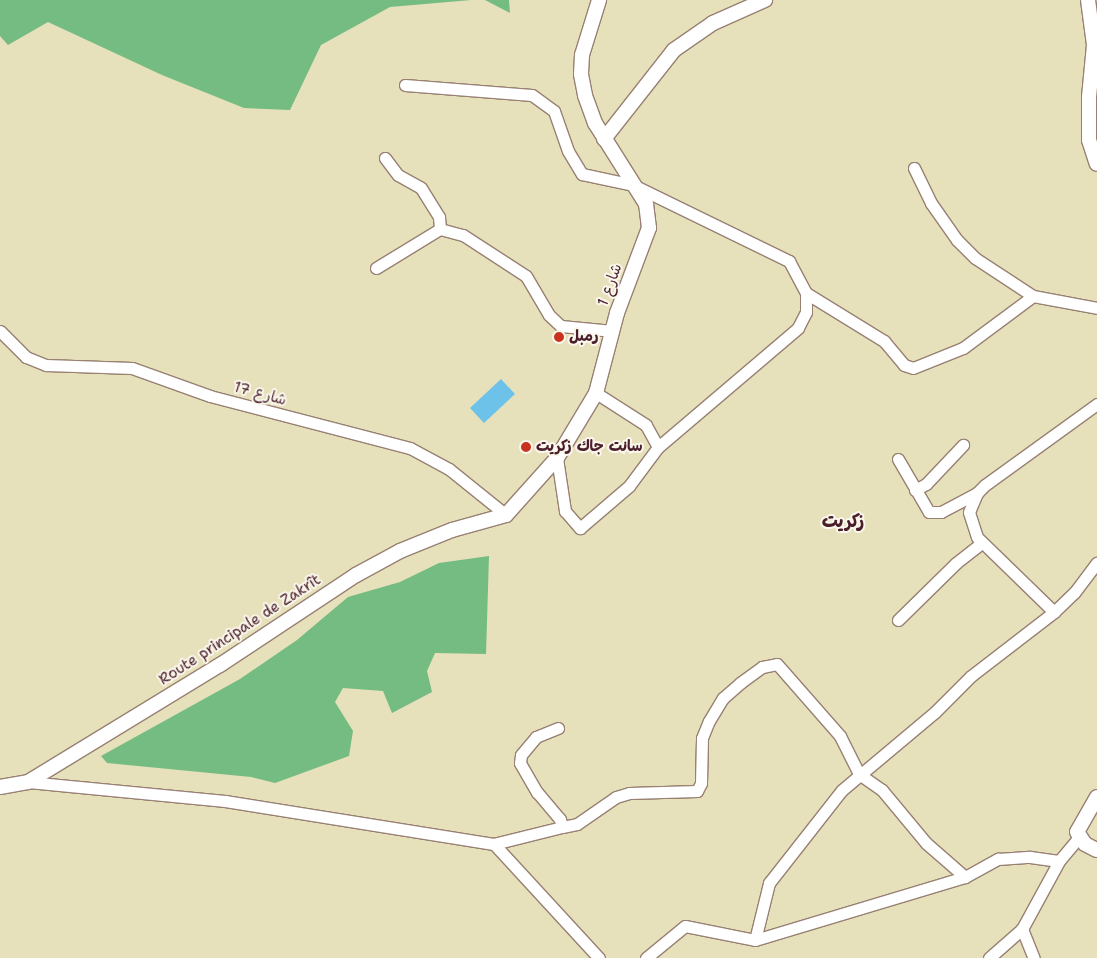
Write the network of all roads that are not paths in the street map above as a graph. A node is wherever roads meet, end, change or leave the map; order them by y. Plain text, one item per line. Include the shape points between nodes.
1 (599, 0) edge
2 (765, 0) edge
3 (1088, 0) edge
4 (405, 85) dead end
5 (604, 139) junction
6 (385, 158) dead end
7 (1097, 164) edge
8 (914, 168) dead end
9 (633, 185) junction
10 (440, 229) junction
11 (376, 268) dead end
12 (806, 293) junction
13 (1033, 296) junction
14 (1097, 308) edge
15 (0, 331) edge
16 (613, 331) junction
17 (596, 393) junction
18 (1097, 404) edge
19 (963, 445) dead end
20 (658, 447) junction
21 (557, 458) junction
22 (898, 459) dead end
23 (915, 490) junction
24 (977, 493) junction
25 (506, 514) junction
26 (982, 543) junction
27 (1097, 563) edge
28 (1054, 612) junction
29 (898, 620) dead end
30 (558, 728) dead end
31 (859, 774) junction
32 (28, 782) junction
33 (0, 787) edge
34 (1097, 797) edge
35 (562, 827) junction
36 (1079, 837) junction
37 (494, 844) junction
38 (1097, 850) edge
39 (1059, 861) junction
40 (965, 877) junction
41 (1022, 929) junction
42 (755, 940) junction
43 (599, 958) edge
44 (646, 958) edge
45 (989, 958) edge
46 (1034, 958) edge

1 - 5 street via 587,30 581,74 587,105
2 - 5 street via 720,19 674,50
3 - 7 street via 1094,44 1089,140
4 - 9 street via 532,94 554,111 568,151 582,174
5 - 9 street, شارع 1
6 - 10 street via 398,175 420,188 439,217
8 - 13 street via 931,204 957,240 975,258
9 - 12 street via 789,261
9 - 16 street, شارع 1 via 646,204 649,228
10 - 11 street
10 - 16 street via 463,235 526,276 549,315 561,326
12 - 13 street via 884,340 904,365 913,368 963,348
12 - 20 street via 806,312 798,328
13 - 14 street
15 - 25 street, شارع 17 via 26,357 46,364 132,368 210,396 410,448 449,469
16 - 17 street, شارع 1
17 - 20 street via 646,425
17 - 21 street, شارع 1
18 - 24 street
19 - 23 street via 926,484
20 - 21 street via 629,486 580,528 565,511
21 - 25 street, شارع 1
22 - 23 street
23 - 24 street via 928,512 941,512
24 - 26 street via 969,512 970,522
25 - 32 street, Route principale de Zakrît via 434,537 356,575 220,665
26 - 28 street
26 - 29 street via 939,578
27 - 28 street via 1074,594
28 - 31 street via 971,676 935,712
30 - 35 street via 536,737 521,755 520,763 537,792 562,822
31 - 35 street via 850,751 824,715 777,664 762,667 723,698 702,738 698,792 629,793 616,797 578,824
31 - 40 street via 882,790 926,843
31 - 42 street via 819,816 768,883
32 - 33 street, Route principale de Zakrît
32 - 37 street via 225,802
34 - 36 street via 1079,824
35 - 37 street
36 - 38 street
36 - 39 street
37 - 43 street
39 - 40 street via 998,859
39 - 41 street
40 - 42 street
41 - 45 street
41 - 46 street
42 - 44 street via 685,926

